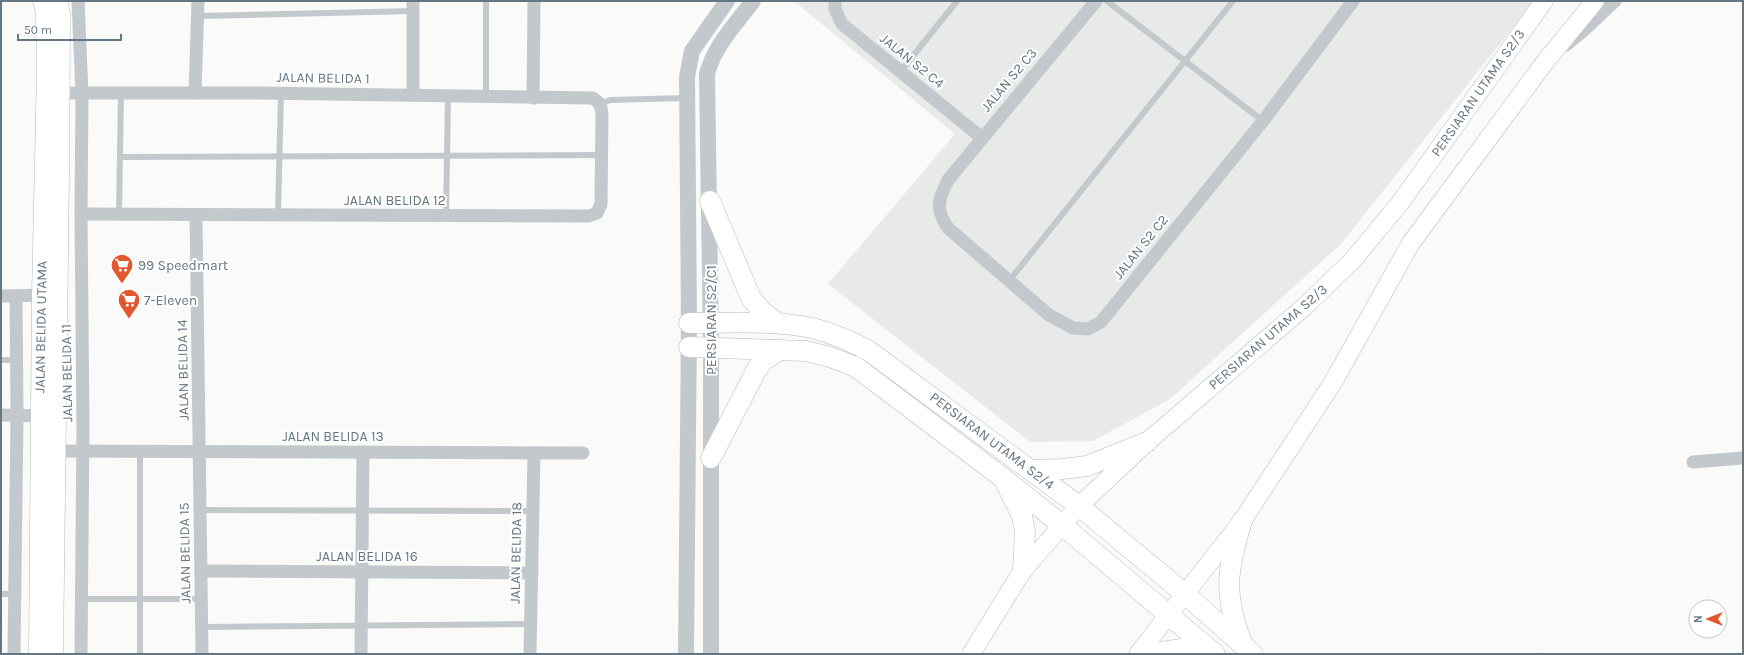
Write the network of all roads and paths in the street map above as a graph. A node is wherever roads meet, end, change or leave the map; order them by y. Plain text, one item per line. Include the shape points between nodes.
1 (42, 1) edge
2 (58, 1) edge
3 (78, 1) edge
4 (198, 1) edge
5 (486, 1) edge
6 (534, 1) edge
7 (727, 1) edge
8 (753, 1) edge
9 (835, 1) edge
10 (957, 1) edge
11 (1096, 1) edge
12 (1107, 1) edge
13 (1232, 1) edge
14 (1354, 1) edge
15 (1544, 1) edge
16 (1595, 1) edge
17 (1615, 1) edge
18 (413, 6) edge
19 (197, 16) junction
20 (1186, 60) junction
21 (1545, 62) junction
22 (900, 72) junction
23 (121, 92) junction
24 (52, 93) junction
25 (82, 93) junction
26 (195, 93) junction
27 (281, 93) junction
28 (413, 95) junction
29 (448, 96) junction
30 (486, 97) junction
31 (533, 98) junction
32 (686, 98) junction
33 (706, 98) junction
34 (600, 104) junction
35 (1263, 121) junction
36 (982, 138) junction
37 (602, 155) junction
38 (279, 156) junction
39 (447, 156) junction
40 (120, 157) junction
41 (948, 180) joint
42 (710, 201) junction
43 (81, 214) junction
44 (119, 215) junction
45 (278, 215) junction
46 (196, 216) junction
47 (446, 216) junction
48 (1009, 281) junction
49 (49, 295) junction
50 (1, 296) edge
51 (16, 296) junction
52 (689, 323) junction
53 (711, 323) junction
54 (777, 323) junction
55 (689, 348) junction
56 (711, 348) junction
57 (780, 350) junction
58 (1, 360) edge
59 (17, 360) junction
60 (1, 415) edge
61 (17, 416) junction
62 (40, 416) junction
63 (1147, 442) junction
64 (49, 451) junction
65 (83, 451) junction
66 (140, 451) junction
67 (200, 452) junction
68 (363, 452) junction
69 (534, 453) junction
70 (583, 453) dead end
71 (711, 458) junction
72 (1743, 458) edge
73 (1693, 462) dead end
74 (1031, 470) junction
75 (1003, 478) junction
76 (1079, 506) junction
77 (201, 510) junction
78 (363, 510) junction
79 (533, 511) junction
80 (1242, 521) junction
81 (1062, 525) junction
82 (1023, 570) junction
83 (201, 571) junction
84 (362, 572) junction
85 (532, 573) junction
86 (8, 594) edge
87 (1185, 594) junction
88 (81, 599) junction
89 (140, 599) junction
90 (202, 599) junction
91 (1169, 614) junction
92 (531, 624) junction
93 (361, 626) junction
94 (202, 627) junction
95 (1248, 650) edge
96 (1214, 653) edge
97 (14, 654) edge
98 (38, 654) edge
99 (54, 654) edge
100 (81, 654) edge
101 (140, 654) edge
102 (202, 654) edge
103 (361, 654) edge
104 (530, 654) edge
105 (686, 654) edge
106 (711, 654) edge
107 (971, 654) edge
108 (1138, 654) edge
109 (1148, 654) edge

1 - 24 main road, JALAN BELIDA UTAMA via 45,12 46,69
2 - 24 main road, JALAN BELIDA UTAMA via 61,14
3 - 25 street, JALAN BELIDA 11
4 - 19 street
5 - 30 lane
6 - 31 street
7 - 32 street, PERSIARAN S2/C1 via 692,51 688,65
8 - 33 street, PERSIARAN S2/C1 via 710,62
9 - 22 street, JALAN S2 C4 via 835,10 842,24
10 - 22 lane
11 - 36 street, JALAN S2 C3
12 - 20 lane
13 - 20 lane
14 - 35 street, JALAN S2 C2
15 - 63 main road, PERSIARAN UTAMA S2/3 via 1400,204 1352,261 1304,307
16 - 21 main road
17 - 21 street
18 - 19 lane
18 - 28 street
19 - 26 street
20 - 35 lane
20 - 48 lane
21 - 80 main road via 1411,243 1332,384
22 - 36 street, JALAN S2 C4
23 - 25 street, JALAN BELIDA 1
23 - 26 street, JALAN BELIDA 1
23 - 40 lane
24 - 25 street, JALAN BELIDA 1
24 - 49 main road, JALAN BELIDA UTAMA
25 - 43 street, JALAN BELIDA 11
26 - 27 street, JALAN BELIDA 1
27 - 28 street, JALAN BELIDA 1
27 - 38 lane
28 - 29 street, JALAN BELIDA 1
29 - 30 street, JALAN BELIDA 1
29 - 39 lane
30 - 31 street, JALAN BELIDA 1
31 - 34 street, JALAN BELIDA 1 via 593,98
32 - 33 street
32 - 34 lane via 610,100
32 - 52 street, PERSIARAN S2/C1
33 - 42 street, PERSIARAN S2/C1
34 - 37 street, JALAN BELIDA 12
35 - 48 street, JALAN S2 C2 via 1101,322 1088,328 1073,328 1048,315
36 - 41 street, JALAN S2 C3
37 - 39 lane
37 - 47 street, JALAN BELIDA 12 via 601,204 597,213 589,216
38 - 39 lane
38 - 40 lane
38 - 45 lane
39 - 47 lane
40 - 44 lane
41 - 48 street, JALAN S2 C2 via 939,203 941,217 948,228
42 - 53 street, PERSIARAN S2/C1
42 - 54 main road via 752,298 762,311
43 - 44 street, JALAN BELIDA 12
43 - 65 street, JALAN BELIDA 11
44 - 46 street, JALAN BELIDA 12
45 - 46 street, JALAN BELIDA 12
45 - 47 street, JALAN BELIDA 12
46 - 67 street, JALAN BELIDA 14
49 - 51 street
49 - 62 main road, JALAN BELIDA UTAMA
49 - 64 main road, JALAN BELIDA UTAMA
50 - 51 street
51 - 59 street
52 - 53 main road, PERSIARAN UTAMA S2/4
52 - 55 street, PERSIARAN S2/C1
53 - 54 main road, PERSIARAN UTAMA S2/4
53 - 56 street, PERSIARAN S2/C1
54 - 74 main road, PERSIARAN UTAMA S2/4 via 813,328 848,340 869,351
55 - 56 main road, PERSIARAN UTAMA S2/4
55 - 105 street, PERSIARAN S2/C1
56 - 57 main road, PERSIARAN UTAMA S2/4
56 - 71 street, PERSIARAN S2/C1
57 - 71 main road via 764,360 757,369
57 - 75 main road, PERSIARAN UTAMA S2/4 via 806,351 856,367
58 - 59 lane
59 - 61 street
60 - 61 street
61 - 62 street
61 - 86 street
62 - 64 main road, JALAN BELIDA UTAMA
63 - 74 main road via 1087,466
63 - 76 main road, PERSIARAN UTAMA S2/3
64 - 65 street, JALAN BELIDA 13
64 - 98 main road, JALAN BELIDA UTAMA
64 - 99 main road, JALAN BELIDA UTAMA
65 - 66 street, JALAN BELIDA 13
65 - 88 street, JALAN BELIDA 11
66 - 67 street, JALAN BELIDA 13
66 - 89 lane
67 - 68 street, JALAN BELIDA 13
67 - 77 street, JALAN BELIDA 15
68 - 69 street, JALAN BELIDA 13
68 - 78 street
69 - 70 street, JALAN BELIDA 13
69 - 79 street, JALAN BELIDA 18
71 - 106 street, PERSIARAN S2/C1
72 - 73 street
74 - 76 main road, PERSIARAN UTAMA S2/4
75 - 81 main road, PERSIARAN UTAMA S2/4
75 - 82 main road via 1022,516 1025,531
76 - 81 main road, PERSIARAN UTAMA S2/3
76 - 87 main road, PERSIARAN UTAMA S2/4
77 - 78 lane
77 - 83 street, JALAN BELIDA 15
78 - 79 lane
78 - 84 street
79 - 85 street, JALAN BELIDA 18
80 - 87 main road
80 - 95 main road via 1232,555 1229,587 1233,617
81 - 82 main road, PERSIARAN UTAMA S2/3
81 - 91 main road, PERSIARAN UTAMA S2/4
82 - 107 main road, PERSIARAN UTAMA S2/3
83 - 84 street, JALAN BELIDA 16
83 - 90 street, JALAN BELIDA 15
84 - 85 street, JALAN BELIDA 16
84 - 93 street
85 - 92 street, JALAN BELIDA 18
86 - 97 street
87 - 91 main road
87 - 95 main road, PERSIARAN UTAMA S2/4
88 - 89 lane
88 - 100 street, JALAN BELIDA 11
89 - 90 lane
89 - 101 lane
90 - 94 street, JALAN BELIDA 15
91 - 96 main road, PERSIARAN UTAMA S2/4
91 - 108 main road
92 - 93 lane
92 - 104 street, JALAN BELIDA 18
93 - 94 lane
93 - 103 street
94 - 102 street, JALAN BELIDA 15
96 - 109 main road via 1182,649

